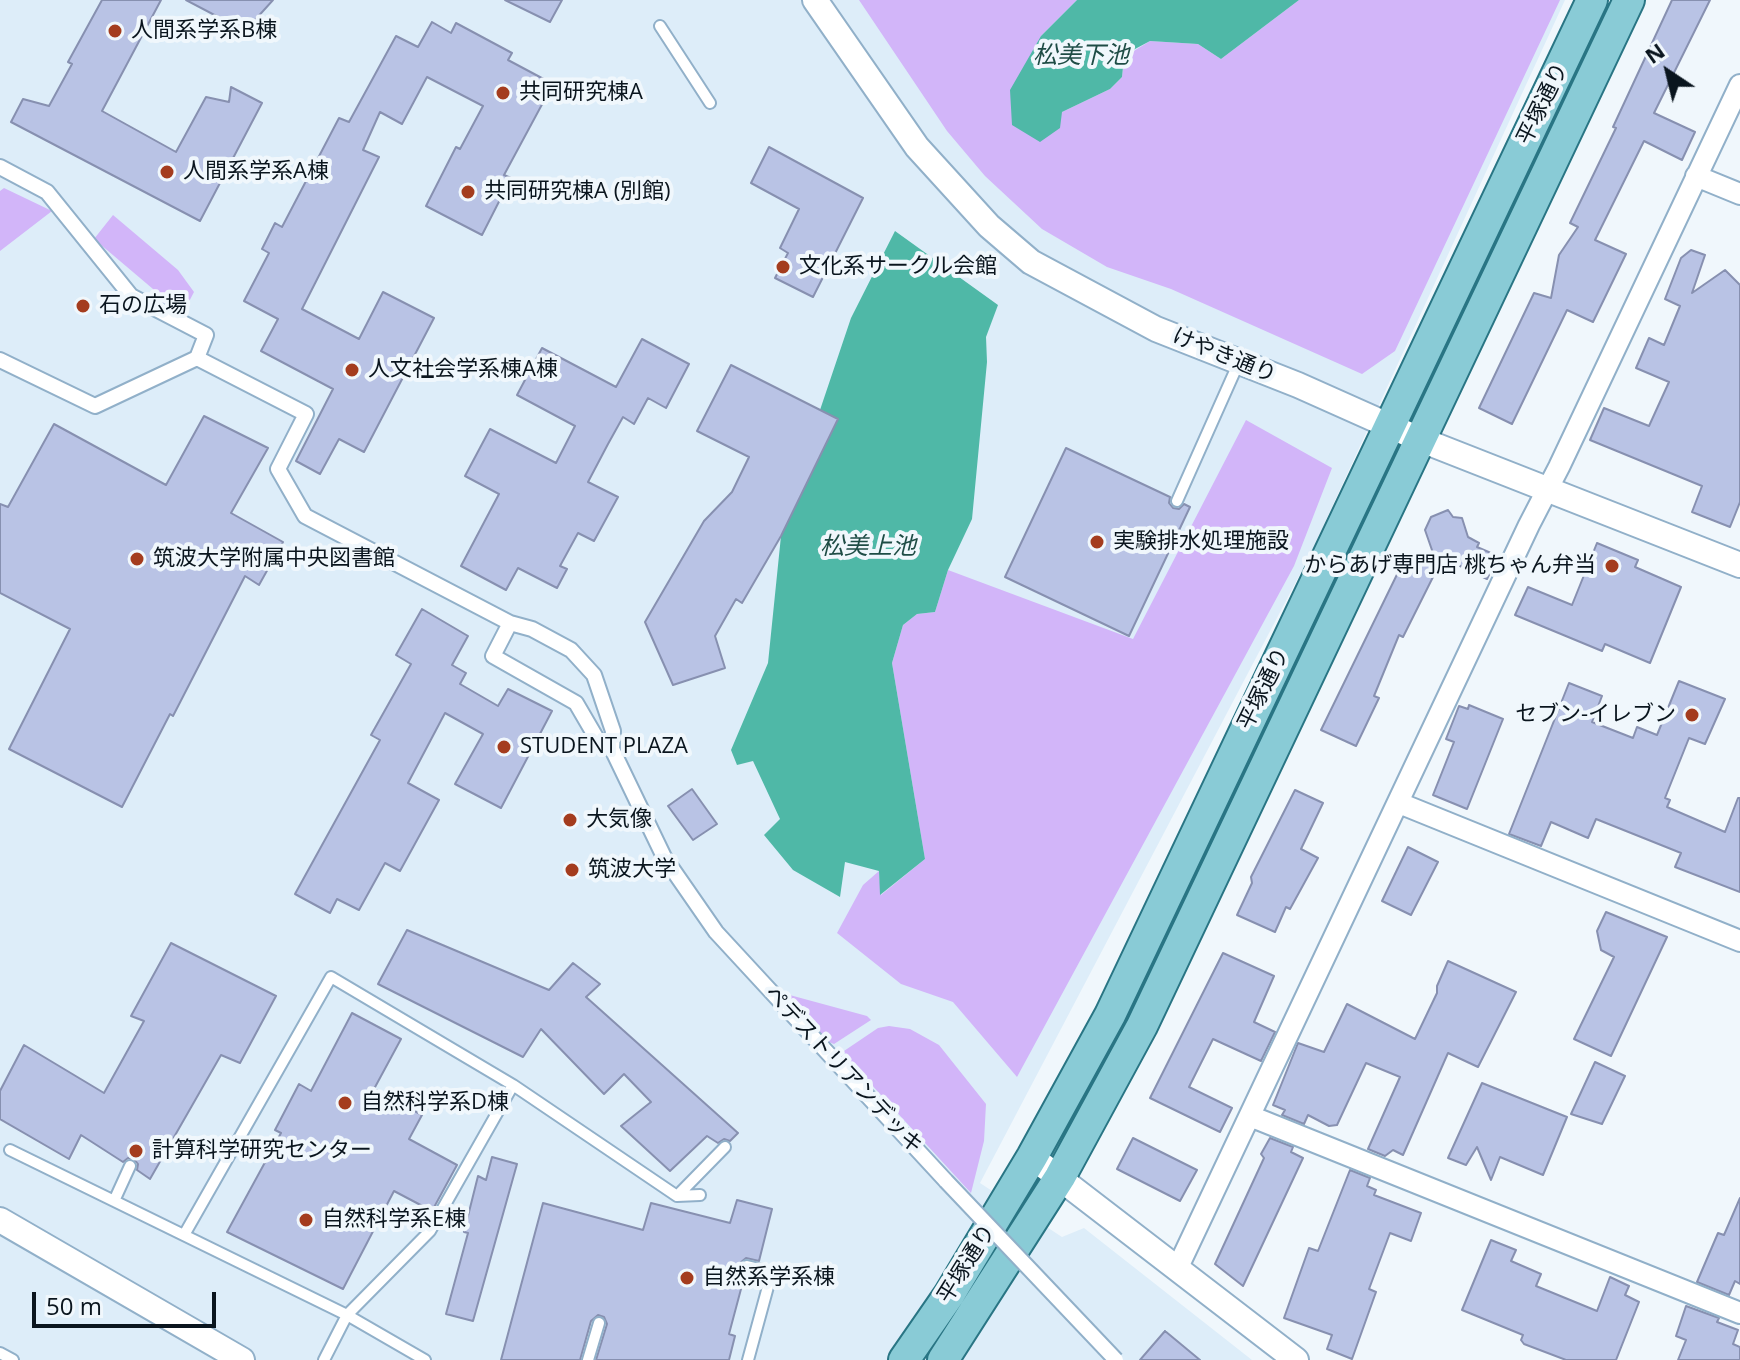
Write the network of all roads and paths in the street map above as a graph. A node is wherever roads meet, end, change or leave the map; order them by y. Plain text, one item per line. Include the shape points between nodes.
1 (815, 0) edge
2 (1592, 0) edge
3 (1629, 0) edge
4 (660, 26) dead end
5 (1740, 85) edge
6 (710, 103) dead end
7 (0, 167) edge
8 (1696, 176) junction
9 (1740, 194) edge
10 (197, 358) junction
11 (0, 360) edge
12 (1239, 362) junction
13 (1389, 426) junction
14 (1419, 439) junction
15 (1547, 489) junction
16 (1177, 501) dead end
17 (1740, 565) edge
18 (510, 623) junction
19 (612, 749) junction
20 (1399, 803) junction
21 (1740, 941) edge
22 (513, 1085) junction
23 (1250, 1116) junction
24 (725, 1147) dead end
25 (10, 1150) dead end
26 (1032, 1157) junction
27 (130, 1166) dead end
28 (1060, 1177) junction
29 (700, 1195) dead end
30 (677, 1196) junction
31 (114, 1201) junction
32 (0, 1220) edge
33 (184, 1235) junction
34 (747, 1266) dead end
35 (1178, 1267) junction
36 (1740, 1313) edge
37 (347, 1315) junction
38 (599, 1323) dead end
39 (0, 1353) edge
40 (13, 1360) edge
41 (242, 1360) edge
42 (324, 1360) edge
43 (425, 1360) edge
44 (588, 1360) edge
45 (748, 1360) edge
46 (904, 1360) edge
47 (943, 1360) edge
48 (1116, 1360) edge
49 (1296, 1360) edge

1 - 12 street, けやき通り via 917,147 989,226 1031,262 1156,329
2 - 13 main road, 平塚通り
3 - 14 main road, 平塚通り
4 - 6 lane
5 - 8 street
7 - 10 street via 47,192 131,296 206,335
8 - 9 street
8 - 15 street
10 - 11 street via 95,406
10 - 18 street, ペデストリアンデッキ via 306,414 278,469 305,516
12 - 13 street, けやき通り
12 - 16 lane
13 - 14 street, けやき通り
13 - 26 main road, 平塚通り via 1110,1015
14 - 15 street, けやき通り
14 - 28 main road, 平塚通り via 1201,905
15 - 17 street, けやき通り
15 - 20 street
18 - 19 street, ペデストリアンデッキ via 571,650 594,675 613,731
18 - 19 street, ペデストリアンデッキ via 493,656 576,703 597,739
19 - 48 street, ペデストリアンデッキ, bridge via 664,857 716,932
20 - 21 street
20 - 23 street
22 - 30 lane
22 - 33 lane via 331,977
22 - 37 lane via 430,1231
23 - 35 street
23 - 36 street
24 - 30 lane
25 - 31 lane
26 - 28 street
26 - 46 main road, 平塚通り
27 - 31 lane
28 - 35 street
28 - 47 main road, 平塚通り
29 - 30 lane
31 - 33 lane
32 - 41 street
33 - 37 lane
34 - 45 lane via 772,1272
35 - 49 street
37 - 42 lane
37 - 43 lane
38 - 44 lane
39 - 40 lane

